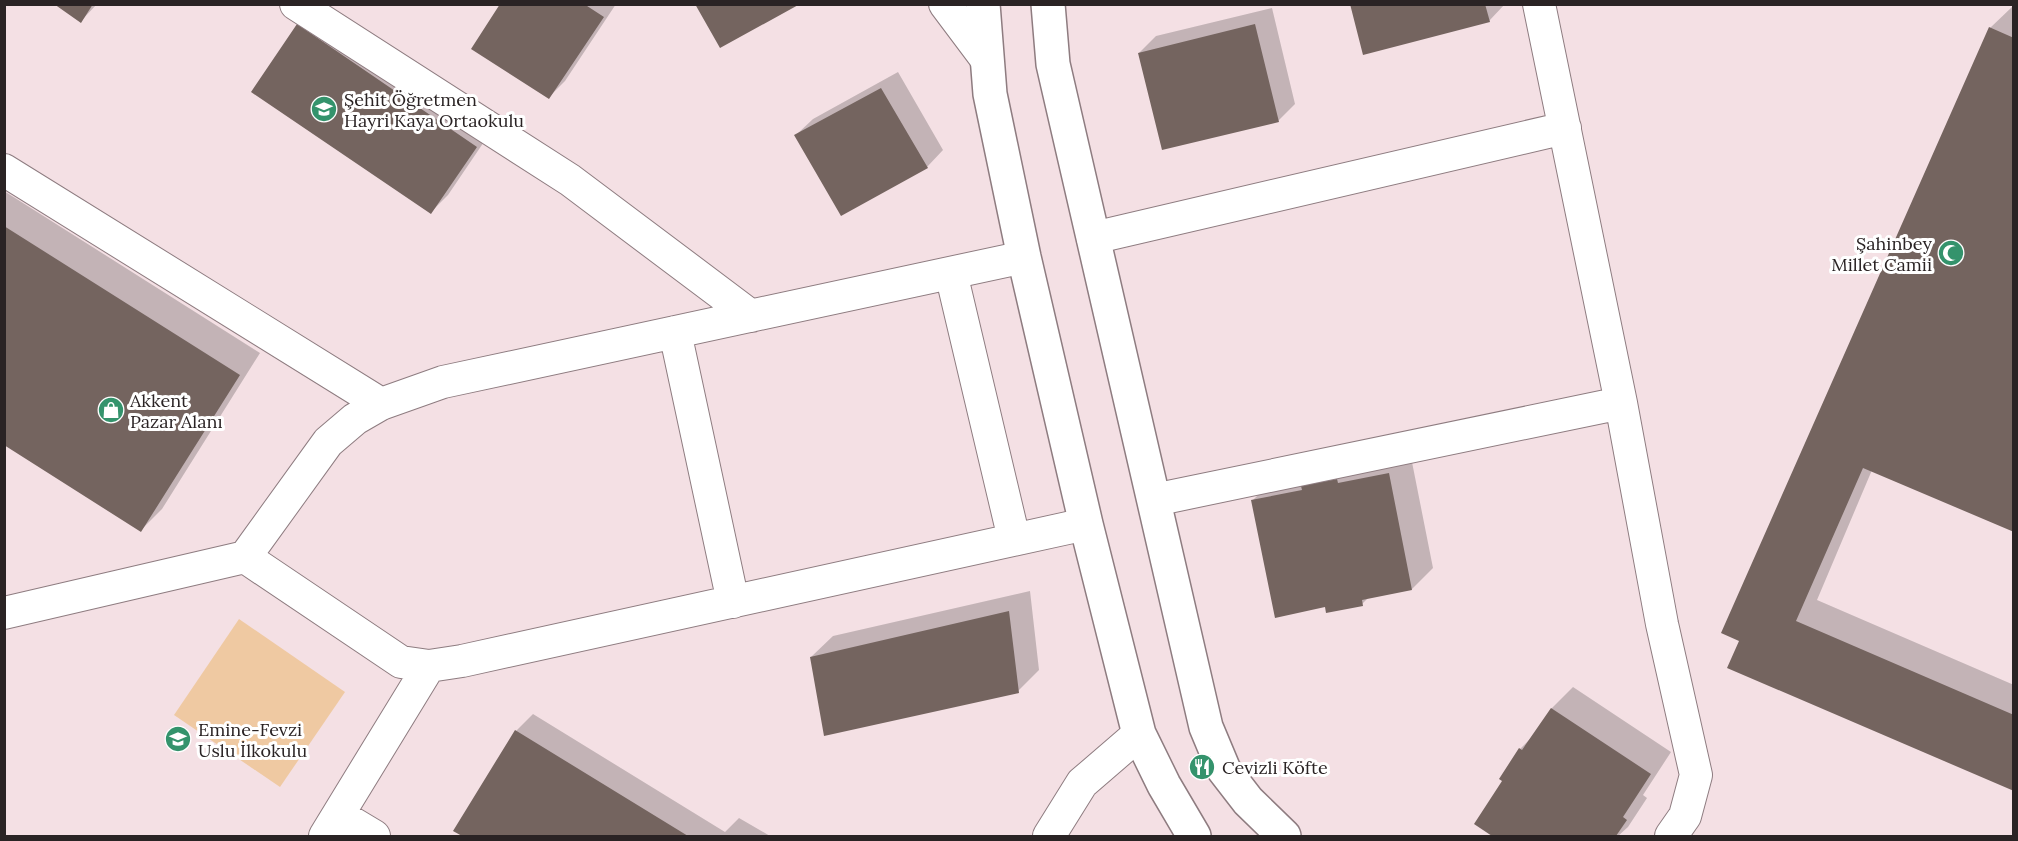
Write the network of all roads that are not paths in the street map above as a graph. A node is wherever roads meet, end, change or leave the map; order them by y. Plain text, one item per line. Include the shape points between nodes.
1 (296, 4) edge
2 (945, 4) edge
3 (983, 4) edge
4 (1048, 4) edge
5 (1539, 4) edge
6 (987, 60) junction
7 (1565, 128) junction
8 (4, 170) edge
9 (1093, 238) junction
10 (1024, 257) junction
11 (951, 273) junction
12 (752, 316) junction
13 (675, 332) junction
14 (1621, 403) junction
15 (381, 404) junction
16 (1154, 500) junction
17 (1086, 524) junction
18 (1014, 539) junction
19 (245, 557) junction
20 (733, 602) junction
21 (4, 613) edge
22 (429, 666) junction
23 (1139, 734) junction
24 (332, 826) edge
25 (374, 837) edge
26 (1049, 837) edge
27 (1194, 837) edge
28 (1284, 837) edge
29 (1671, 837) edge

1 - 12 street via 570,180
2 - 6 street
3 - 6 main road
4 - 9 main road via 1053,64
5 - 7 street
6 - 10 main road via 990,94
7 - 9 street
7 - 14 street
8 - 15 street
9 - 16 main road
10 - 11 street
10 - 17 main road
11 - 12 street
11 - 18 street
12 - 13 street
13 - 15 street via 443,382
13 - 20 street
14 - 16 street
14 - 29 street via 1662,624 1696,775 1686,816
15 - 19 street via 328,442
16 - 28 main road via 1206,728 1224,770
17 - 18 street
17 - 23 main road
18 - 20 street
19 - 21 street
19 - 22 street via 401,662
20 - 22 street
22 - 24 street
23 - 26 street via 1082,783
23 - 27 main road
24 - 25 street

